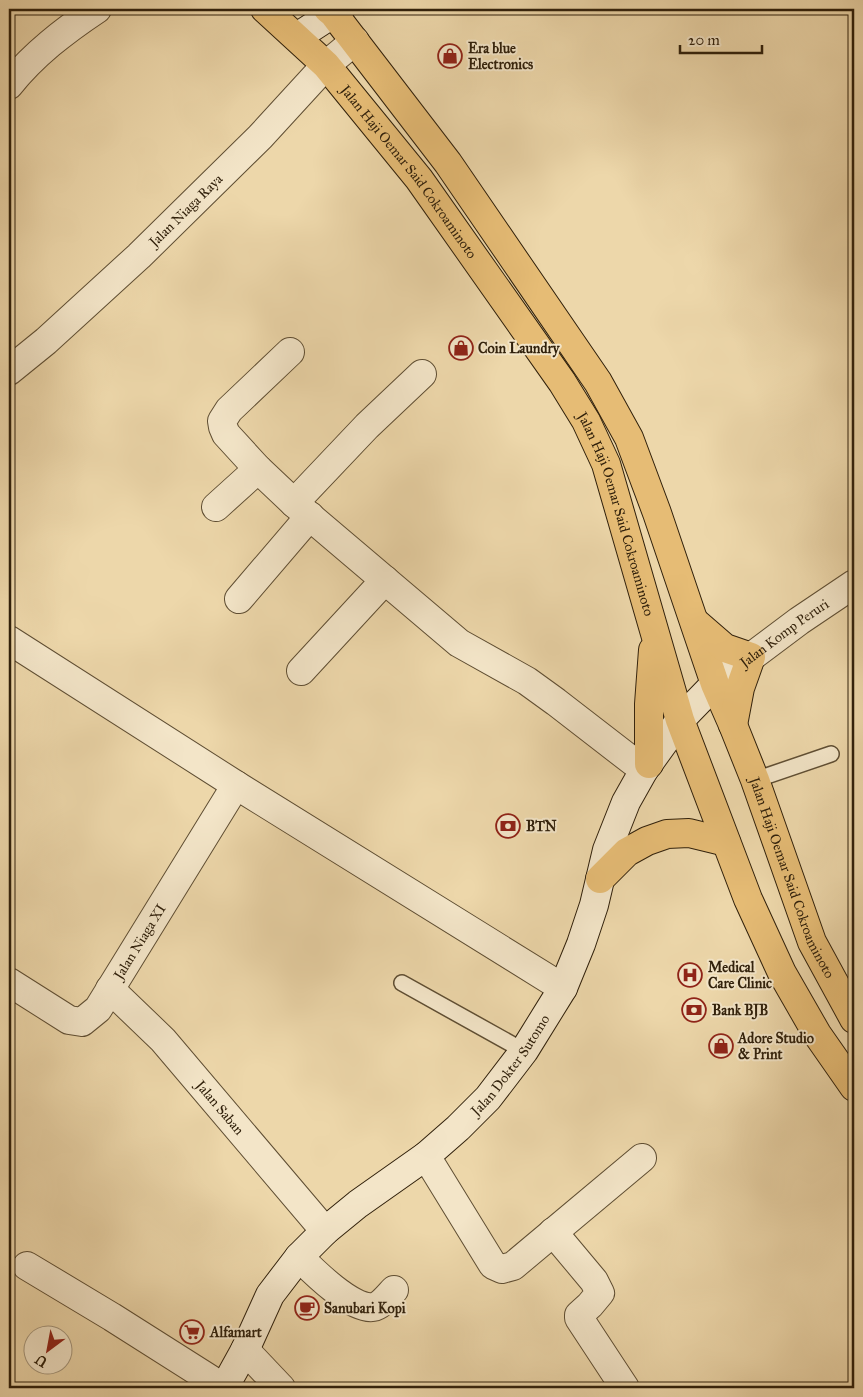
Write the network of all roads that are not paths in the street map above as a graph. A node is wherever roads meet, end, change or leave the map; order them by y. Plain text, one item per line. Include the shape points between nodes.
1 (97, 9) edge
2 (265, 9) edge
3 (333, 10) edge
4 (296, 37) junction
5 (355, 41) junction
6 (326, 65) junction
7 (9, 85) edge
8 (290, 352) dead end
9 (9, 371) edge
10 (422, 374) dead end
11 (258, 469) junction
12 (216, 507) dead end
13 (302, 510) junction
14 (385, 580) junction
15 (854, 584) edge
16 (239, 599) dead end
17 (693, 620) junction
18 (652, 626) junction
19 (10, 645) edge
20 (751, 657) junction
21 (301, 671) dead end
22 (715, 684) junction
23 (680, 720) junction
24 (733, 725) junction
25 (831, 754) dead end
26 (647, 767) junction
27 (755, 780) junction
28 (236, 785) junction
29 (726, 842) junction
30 (600, 880) junction
31 (9, 982) edge
32 (402, 983) dead end
33 (563, 988) junction
34 (110, 989) junction
35 (854, 1018) edge
36 (524, 1051) junction
37 (854, 1087) edge
38 (426, 1156) junction
39 (642, 1158) dead end
40 (325, 1231) junction
41 (553, 1232) junction
42 (299, 1257) junction
43 (27, 1266) dead end
44 (394, 1290) dead end
45 (245, 1350) junction
46 (224, 1388) edge
47 (281, 1388) edge
48 (625, 1388) edge

1 - 7 street via 55,37
2 - 4 main road, Jalan Haji Oemar Said Cokroaminoto
3 - 4 street
3 - 5 main road, Jalan Haji Oemar Said Cokroaminoto
4 - 6 main road, Jalan Haji Oemar Said Cokroaminoto
5 - 6 street, Jalan Niaga Raya
5 - 17 main road, Jalan Haji Oemar Said Cokroaminoto via 448,163 598,382 629,438
6 - 9 street, Jalan Niaga Raya via 260,137 139,256
6 - 18 main road, Jalan Haji Oemar Said Cokroaminoto via 419,179 586,421 606,464
8 - 11 street via 222,420 226,434
10 - 13 street via 367,426
11 - 12 street
11 - 13 street
13 - 14 street
13 - 16 street
14 - 21 street
14 - 26 street via 459,643 527,681
15 - 20 street, Jalan Komp Peruri
17 - 20 main road via 725,648
17 - 22 main road, Jalan Haji Oemar Said Cokroaminoto
18 - 23 main road, Jalan Haji Oemar Said Cokroaminoto
18 - 26 main road
19 - 28 street
20 - 22 street, Jalan Komp Peruri
20 - 24 main road via 740,688
22 - 23 street, Jalan Dokter Sutomo
22 - 24 main road, Jalan Haji Oemar Said Cokroaminoto
23 - 26 street, Jalan Dokter Sutomo
23 - 29 main road, Jalan Haji Oemar Said Cokroaminoto
24 - 27 main road, Jalan Haji Oemar Said Cokroaminoto
25 - 27 lane
26 - 30 street, Jalan Dokter Sutomo via 615,826
27 - 35 main road, Jalan Haji Oemar Said Cokroaminoto via 812,942
28 - 33 street
28 - 34 street, Jalan Niaga XI
29 - 30 main road via 689,833 667,834 627,852
29 - 37 main road, Jalan Haji Oemar Said Cokroaminoto via 782,973 816,1034
30 - 33 street, Jalan Dokter Sutomo via 581,944
31 - 34 street, Jalan Niaga XI via 69,1020 82,1022 98,1009
32 - 36 lane
33 - 36 street, Jalan Dokter Sutomo
34 - 40 street, Jalan Saban via 163,1040
36 - 38 street, Jalan Dokter Sutomo via 488,1098
38 - 40 street, Jalan Dokter Sutomo
38 - 41 street via 497,1268 513,1266
39 - 41 street
40 - 42 street, Jalan Dokter Sutomo
41 - 48 street via 594,1281 600,1293 579,1314 579,1318
42 - 44 street via 332,1287 366,1307 378,1306
42 - 45 street, Jalan Dokter Sutomo via 270,1294
43 - 46 street
45 - 46 street, Jalan Dokter Sutomo
45 - 47 street

